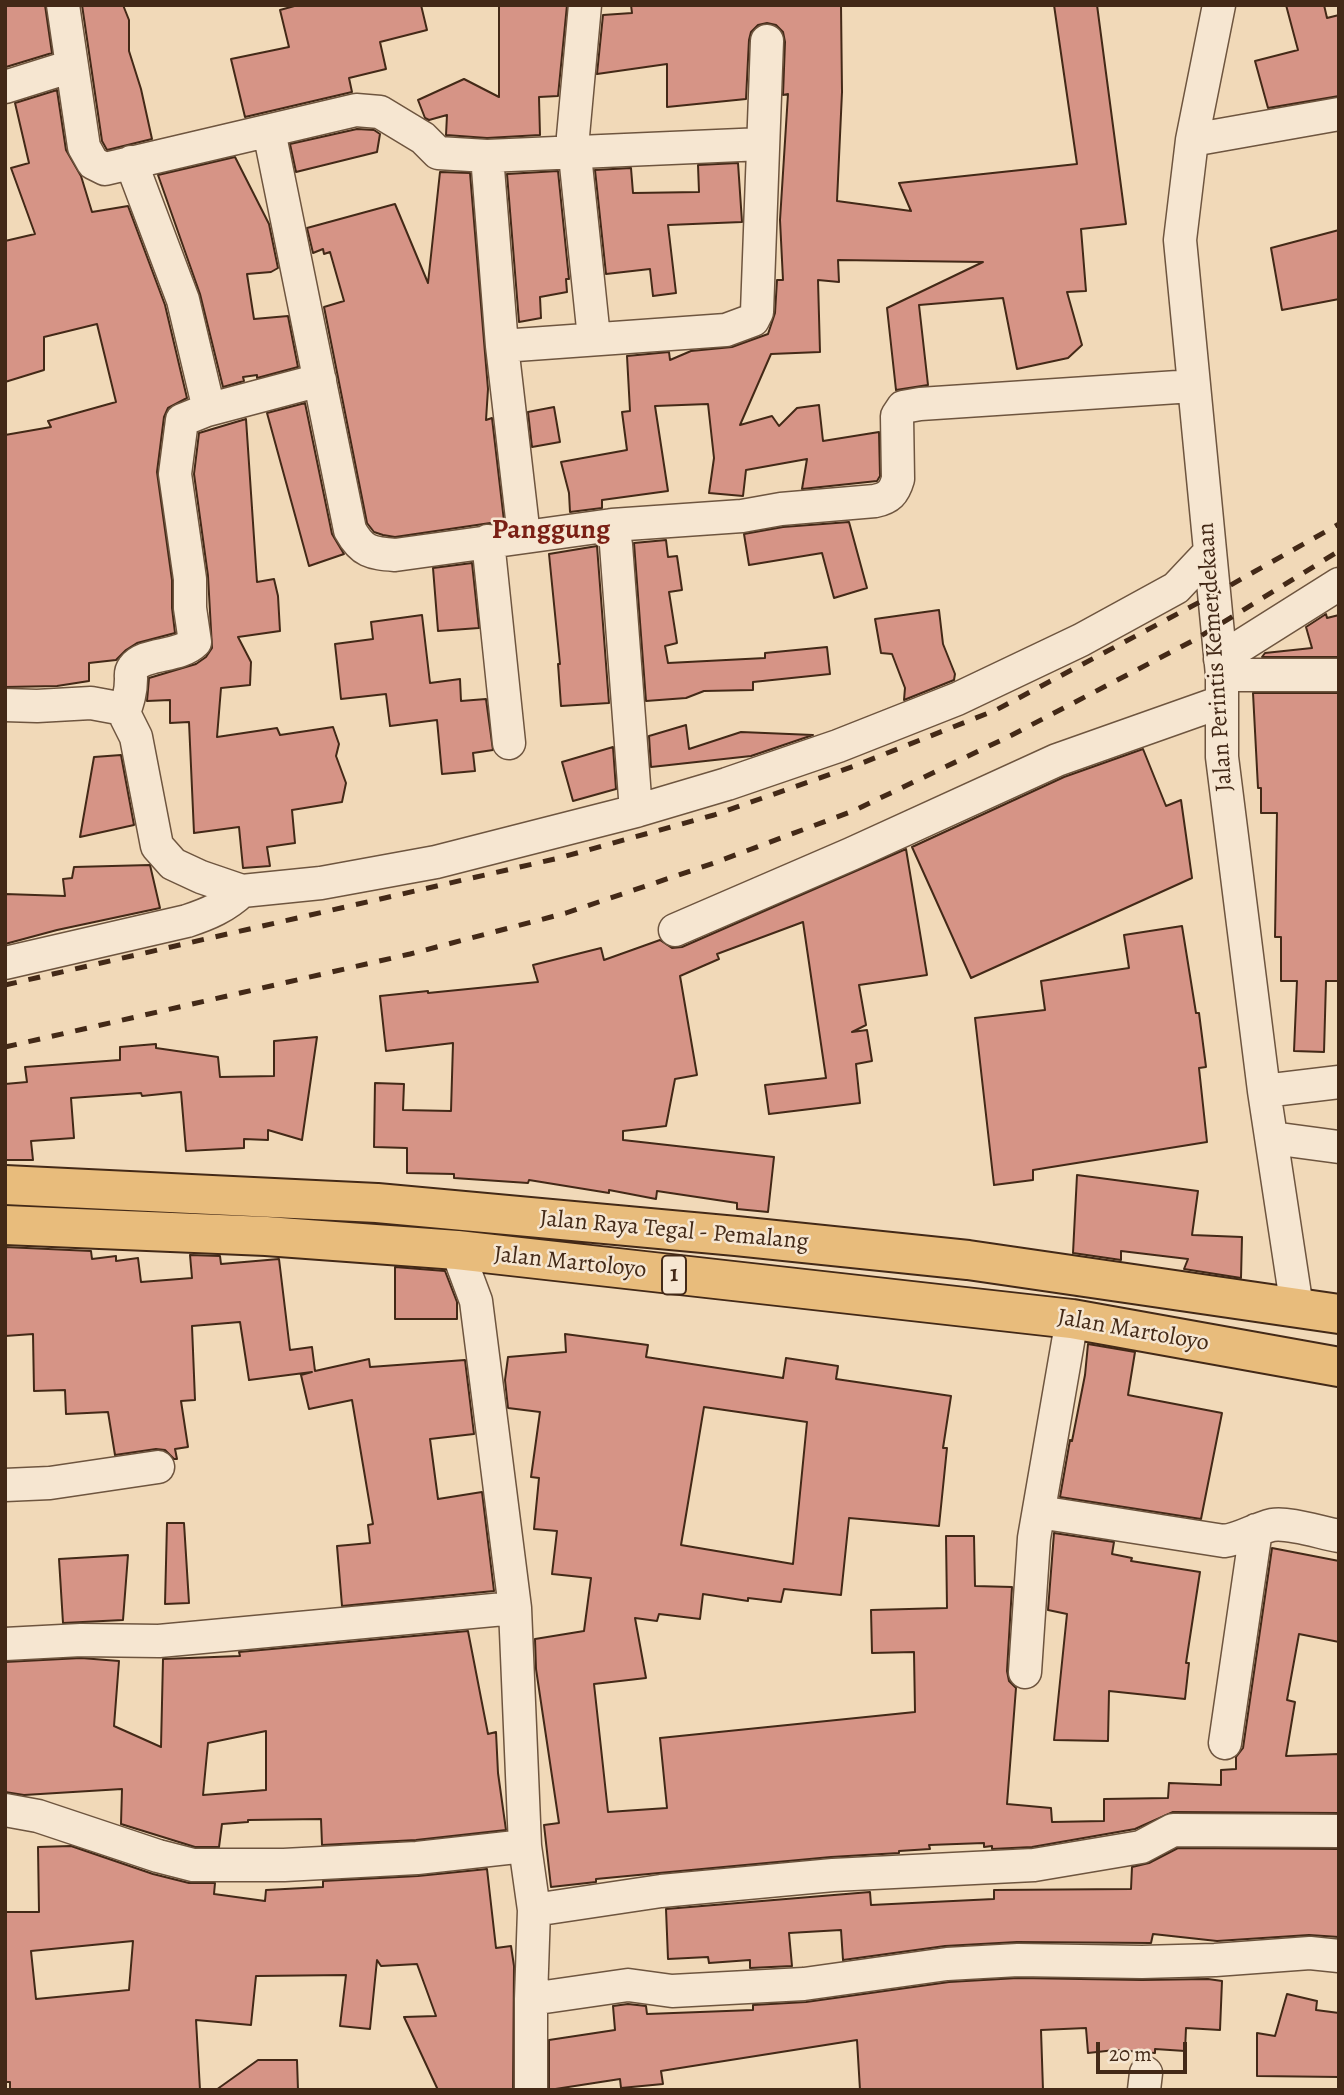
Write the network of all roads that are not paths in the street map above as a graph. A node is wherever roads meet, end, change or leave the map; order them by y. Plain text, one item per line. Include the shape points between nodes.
1 (63, 5) edge
2 (585, 5) edge
3 (1219, 5) edge
4 (767, 41) dead end
5 (72, 66) junction
6 (5, 88) edge
7 (1339, 114) edge
8 (269, 131) junction
9 (1192, 140) junction
10 (763, 144) junction
11 (575, 151) junction
12 (487, 156) junction
13 (131, 162) junction
14 (594, 338) junction
15 (502, 346) junction
16 (320, 380) junction
17 (1193, 386) junction
18 (207, 410) junction
19 (612, 525) junction
20 (524, 536) junction
21 (488, 541) junction
22 (1209, 553) junction
23 (1339, 584) edge
24 (1339, 675) edge
25 (1221, 679) junction
26 (5, 705) edge
27 (124, 713) junction
28 (509, 743) dead end
29 (636, 811) junction
30 (242, 891) junction
31 (675, 930) dead end
32 (5, 963) edge
33 (1339, 1082) edge
34 (1264, 1091) junction
35 (1272, 1138) junction
36 (1339, 1147) edge
37 (5, 1185) edge
38 (5, 1225) edge
39 (457, 1250) junction
40 (1297, 1308) junction
41 (1339, 1314) edge
42 (1072, 1319) junction
43 (1294, 1360) junction
44 (1339, 1367) edge
45 (158, 1467) dead end
46 (5, 1485) edge
47 (1038, 1512) junction
48 (1256, 1530) junction
49 (1339, 1536) edge
50 (515, 1608) junction
51 (5, 1644) edge
52 (1025, 1672) dead end
53 (1225, 1743) dead end
54 (5, 1810) edge
55 (1339, 1831) edge
56 (525, 1846) junction
57 (534, 1910) junction
58 (1339, 1956) edge
59 (531, 1999) junction
60 (531, 2090) edge

1 - 5 street
2 - 11 street
3 - 9 street, Jalan Perintis Kemerdekaan
4 - 10 street
5 - 6 street
5 - 13 street via 84,147 93,163 106,169
7 - 9 street
8 - 12 street via 356,110 380,112 423,138 438,153
8 - 13 street
8 - 16 street
9 - 17 street, Jalan Perintis Kemerdekaan via 1180,240
10 - 11 street
10 - 14 street via 757,312 753,320 726,330
11 - 12 street
11 - 14 street
12 - 15 street
13 - 18 street via 183,300
14 - 15 street
15 - 20 street
16 - 18 street
16 - 21 street via 358,545 374,553 395,555
17 - 19 street via 903,407 897,416 898,479 885,499
17 - 22 street, Jalan Perintis Kemerdekaan
18 - 27 street via 182,420 175,474 195,642 133,668
19 - 20 street
19 - 29 street
20 - 21 street
21 - 28 street
22 - 25 street, Jalan Perintis Kemerdekaan
22 - 29 street via 1176,587 957,699 801,759
23 - 25 street
24 - 25 street
25 - 31 street via 1058,760
25 - 34 street, Jalan Perintis Kemerdekaan via 1222,757
26 - 27 street via 91,703
27 - 30 street via 136,737 157,846 173,864
29 - 30 street via 436,862 321,883
30 - 32 street via 212,913 187,921
33 - 34 street
34 - 35 street, Jalan Perintis Kemerdekaan
35 - 36 street
35 - 40 street, Jalan Perintis Kemerdekaan
37 - 40 highway, Jalan Raya Tegal - Pemalang / 1 via 377,1203 722,1235 968,1260
38 - 39 highway, Jalan Martoloyo / 1
39 - 42 highway, Jalan Martoloyo / 1
39 - 50 street via 476,1301
40 - 41 highway, Jalan Raya Tegal - Pemalang / 1
40 - 43 highway
42 - 43 highway, Jalan Martoloyo / 1
42 - 47 street
43 - 44 highway, Jalan Martoloyo / 1
45 - 46 street
47 - 48 street via 1224,1541
47 - 52 street
48 - 49 street via 1275,1524
48 - 53 street
50 - 51 street via 159,1641
50 - 56 street
54 - 56 street via 38,1816 193,1865 417,1858
55 - 57 street via 1173,1830 1141,1847 1034,1865 833,1875 661,1891
56 - 57 street
57 - 59 street
58 - 59 street via 1310,1953 1142,1962 1018,1960 947,1964 804,1984 673,1991 628,1985
59 - 60 street

